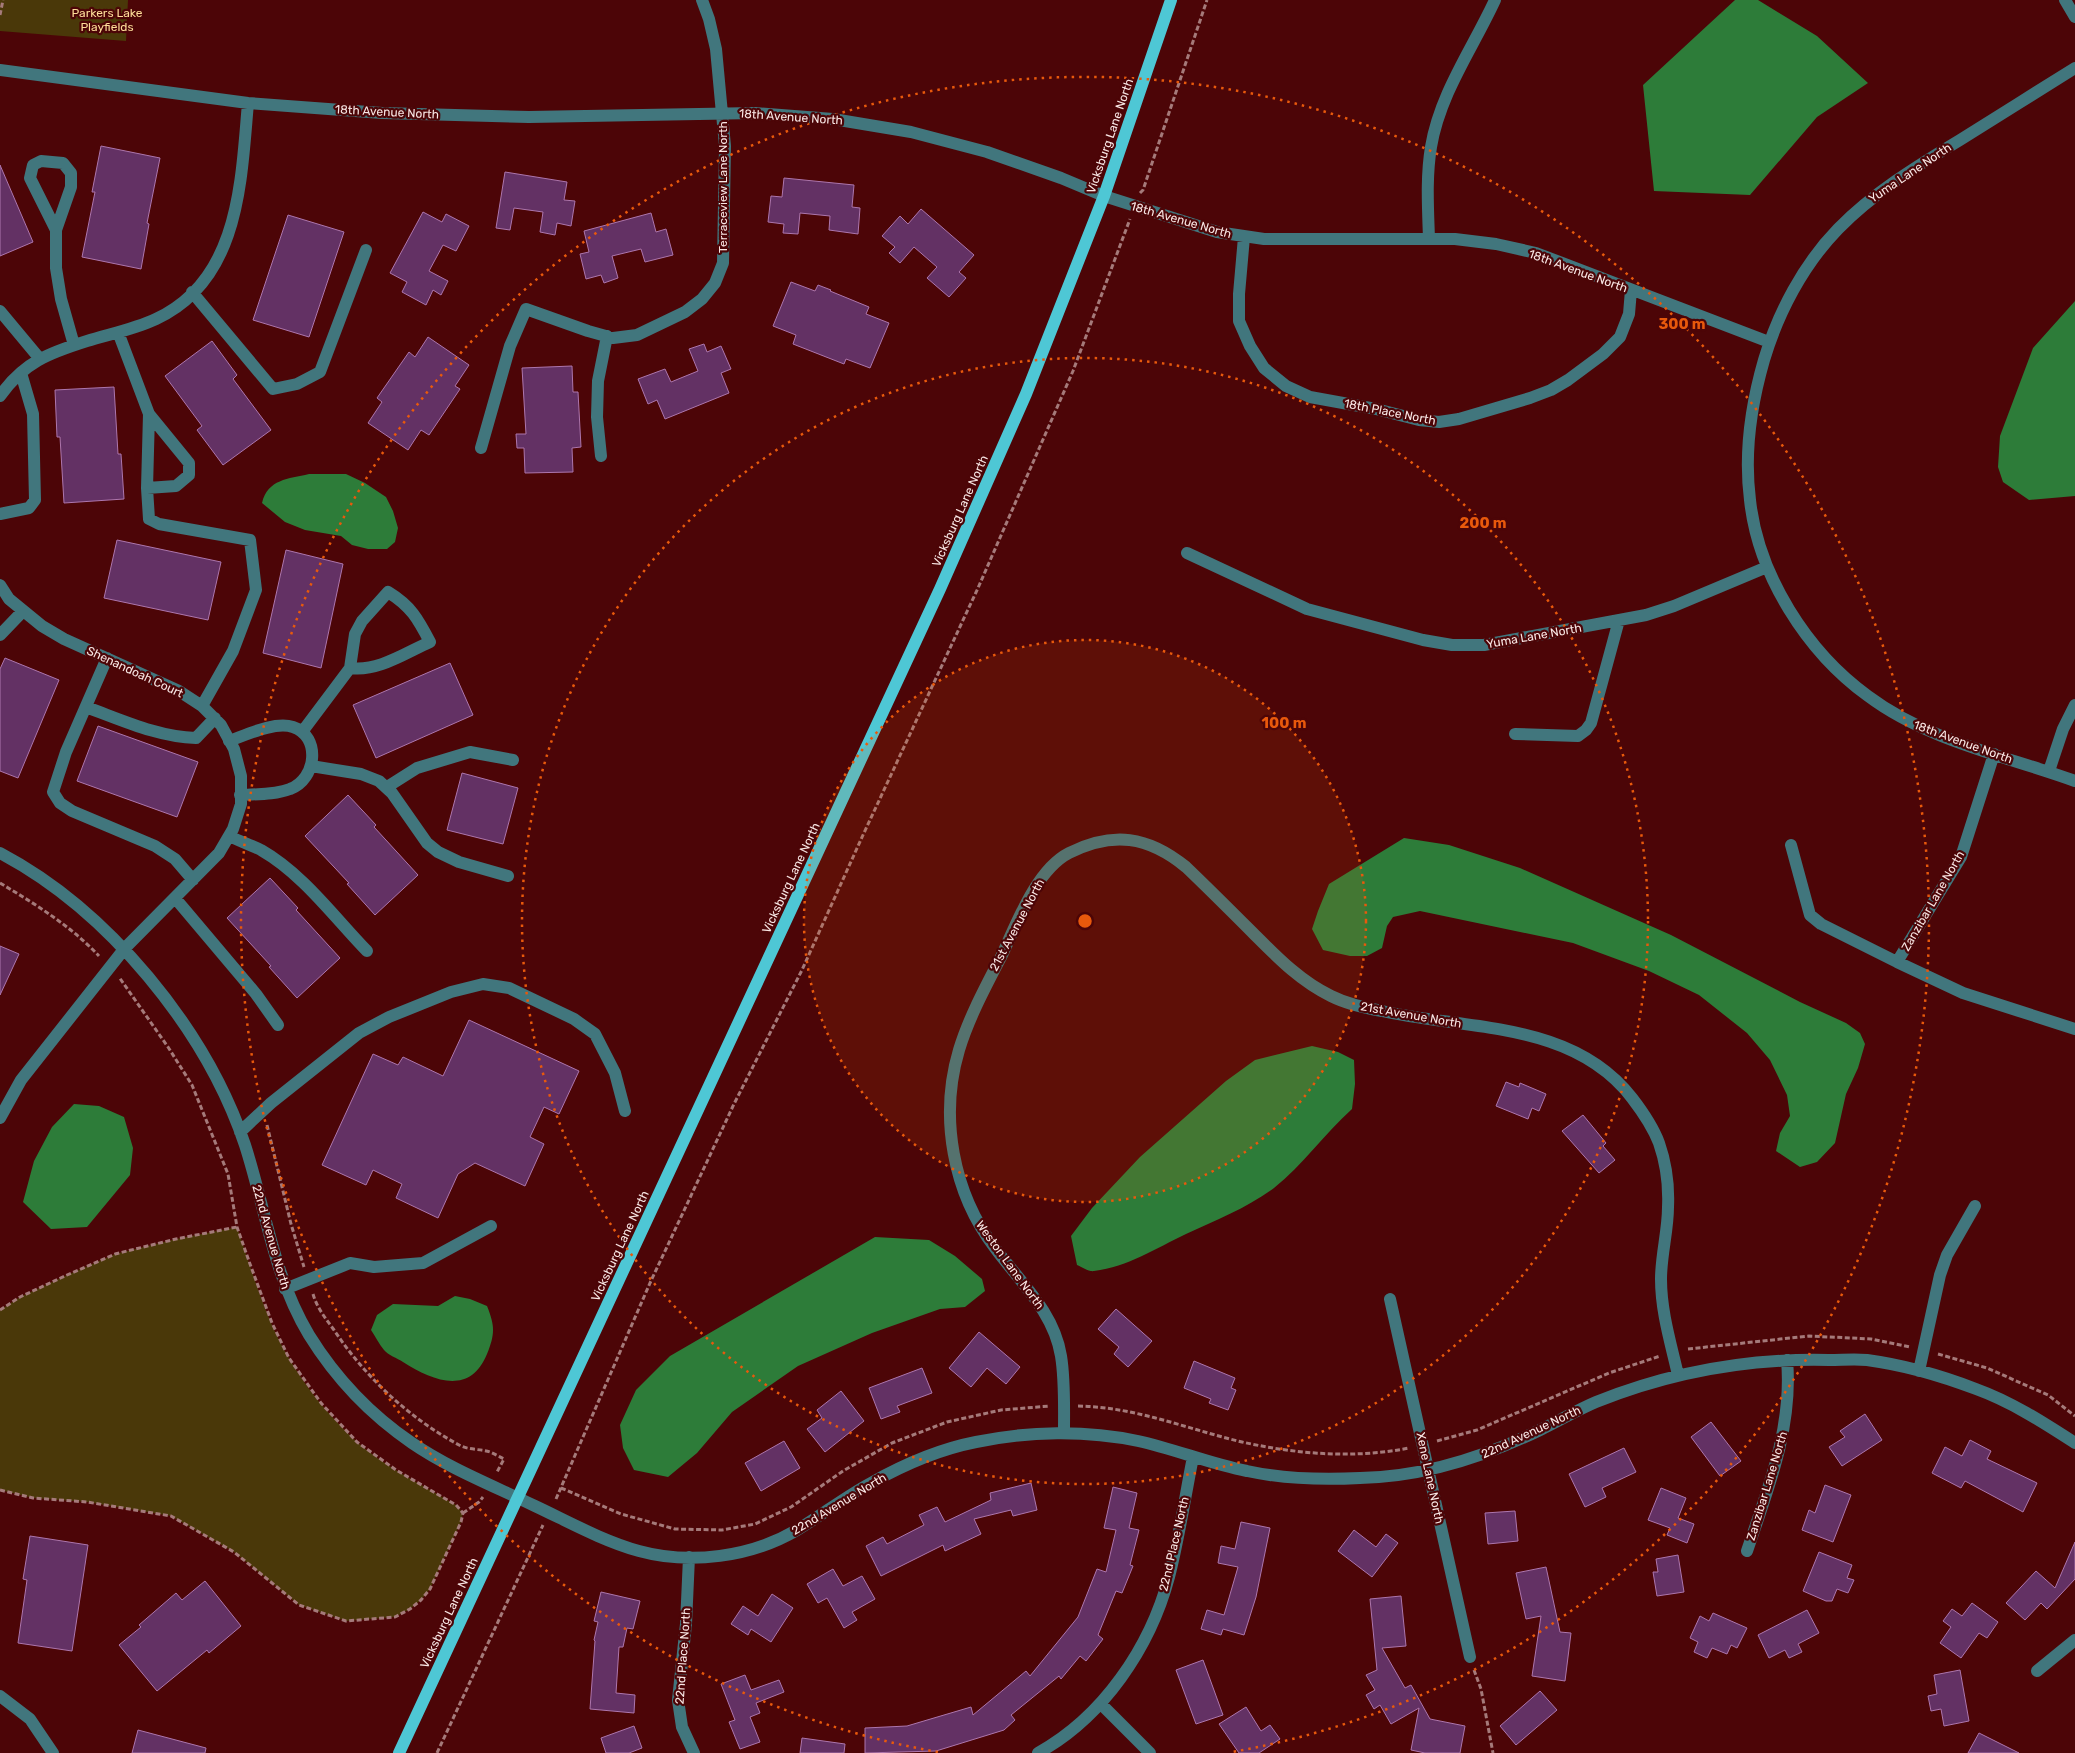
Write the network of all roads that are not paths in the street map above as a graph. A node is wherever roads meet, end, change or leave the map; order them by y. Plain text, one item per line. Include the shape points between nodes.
1 (702, 0) edge
2 (1171, 0) edge
3 (1495, 0) edge
4 (2065, 0) edge
5 (2075, 17) edge
6 (2075, 68) edge
7 (0, 70) edge
8 (248, 103) junction
9 (723, 113) junction
10 (1104, 196) junction
11 (56, 230) junction
12 (1244, 237) junction
13 (1429, 239) junction
14 (366, 250) dead end
15 (1631, 290) junction
16 (192, 292) junction
17 (0, 311) edge
18 (118, 332) junction
19 (607, 336) junction
20 (1769, 342) junction
21 (74, 345) junction
22 (40, 359) junction
23 (21, 373) junction
24 (0, 396) edge
25 (148, 414) junction
26 (481, 448) dead end
27 (601, 456) dead end
28 (147, 488) junction
29 (0, 514) edge
30 (1187, 553) dead end
31 (1767, 567) junction
32 (0, 585) edge
33 (23, 611) junction
34 (1619, 620) junction
35 (0, 635) edge
36 (107, 658) junction
37 (350, 668) junction
38 (2075, 705) edge
39 (202, 706) junction
40 (86, 707) junction
41 (215, 718) junction
42 (302, 732) junction
43 (1515, 734) dead end
44 (229, 741) junction
45 (1994, 754) junction
46 (513, 760) dead end
47 (311, 766) junction
48 (2049, 772) junction
49 (2075, 781) edge
50 (386, 787) junction
51 (240, 795) junction
52 (229, 836) junction
53 (1791, 845) dead end
54 (0, 853) edge
55 (508, 876) dead end
56 (193, 880) junction
57 (175, 898) junction
58 (125, 948) junction
59 (367, 951) dead end
60 (1896, 962) junction
61 (973, 1011) joint
62 (278, 1025) dead end
63 (2075, 1029) edge
64 (625, 1110) dead end
65 (0, 1118) edge
66 (240, 1132) junction
67 (1976, 1206) dead end
68 (490, 1226) dead end
69 (285, 1289) junction
70 (1390, 1299) dead end
71 (1787, 1360) junction
72 (1919, 1371) junction
73 (1678, 1375) junction
74 (1064, 1433) junction
75 (2075, 1443) edge
76 (1193, 1458) junction
77 (1428, 1471) junction
78 (518, 1498) junction
79 (1747, 1551) dead end
80 (689, 1557) junction
81 (2075, 1640) edge
82 (1470, 1658) road end
83 (2037, 1670) dead end
84 (0, 1696) edge
85 (1100, 1704) junction
86 (53, 1753) edge
87 (399, 1753) edge
88 (694, 1753) edge
89 (1038, 1753) edge
90 (1150, 1753) edge

1 - 9 street, Terraceview Lane North via 716,49
2 - 10 main road, Vicksburg Lane North
3 - 13 street via 1443,104 1431,146 1427,191
4 - 5 street
6 - 20 street, Yuma Lane North via 1869,200 1836,230 1809,265 1786,303
7 - 8 street, 18th Avenue North
8 - 9 street, 18th Avenue North via 382,113 529,117
8 - 16 street via 240,185 227,241 202,283
9 - 10 street, 18th Avenue North via 833,119 911,132 988,152
9 - 19 street, Terraceview Lane North via 723,262 715,283 685,312 660,325 636,336
10 - 12 street, 18th Avenue North via 1217,232
10 - 78 main road, Vicksburg Lane North via 1026,394 944,580
11 - 11 street via 30,178 33,165 41,161 62,163 71,173 71,187
11 - 21 street via 56,268
12 - 13 street, 18th Avenue North
12 - 15 street, 18th Place North via 1240,320 1250,346 1264,368 1286,386 1310,397 1419,420 1459,419 1530,398 1568,380 1620,337 1629,314
13 - 15 street, 18th Avenue North via 1496,244 1536,253
14 - 16 street via 320,372 297,384 273,389
15 - 20 street, 18th Avenue North
16 - 18 street via 157,318
17 - 22 street
18 - 21 street
18 - 25 street
19 - 26 street, Terraceview Lane North via 526,309 510,346
19 - 27 street via 598,381
20 - 31 street, 18th Avenue North via 1754,394 1748,447 1750,500
21 - 22 street
22 - 23 street
23 - 24 street
23 - 29 street via 33,414 35,500 29,508
25 - 28 street
25 - 28 street via 189,462 189,475 176,486
28 - 39 street via 149,519 159,524 250,540 256,590 233,651
30 - 34 street, Yuma Lane North via 1307,609 1452,645 1484,645
31 - 34 street, Yuma Lane North via 1674,606
31 - 45 street, 18th Avenue North via 1777,590 1802,629 1832,665 1867,696 1906,721
32 - 33 street, Shenandoah Court via 9,599
33 - 35 street
33 - 36 street, Shenandoah Court via 56,634
34 - 43 street via 1591,723 1586,730 1578,736
36 - 39 street, Shenandoah Court via 179,691
36 - 40 street
37 - 37 street via 355,634 362,621 388,592 417,616 430,642 375,667
37 - 42 street
38 - 48 street via 2063,729
39 - 41 street, Shenandoah Court
40 - 41 street via 150,731 180,738 196,738
40 - 56 street via 53,792 60,803 72,810 155,846 175,859
41 - 44 street, Shenandoah Court
42 - 44 street via 284,726 259,730
42 - 47 street via 312,750
44 - 51 street, Shenandoah Court via 240,776
45 - 48 street, 18th Avenue North
45 - 60 street, Zanzibar Lane North via 1961,857
46 - 50 street via 470,752 417,768
47 - 50 street via 361,774
47 - 51 street via 309,774 291,789
48 - 49 street, 18th Avenue North
50 - 55 street via 438,852 459,862
51 - 52 street, Shenandoah Court via 241,804
52 - 56 street, Shenandoah Court via 220,853
52 - 59 street via 260,850 299,879
53 - 60 street, Zanzibar Lane North via 1810,915 1821,924
54 - 58 street, 22nd Avenue North via 64,895
56 - 57 street, Shenandoah Court
57 - 58 street, Shenandoah Court
57 - 62 street
58 - 65 street, Shenandoah Court via 21,1080
58 - 66 street, 22nd Avenue North via 195,1041
60 - 63 street, Zanzibar Lane North via 1962,993
61 - 73 street, 21st Avenue North via 1046,871 1065,855 1087,844 1110,839 1154,845 1172,855 1282,962 1306,982 1333,997 1394,1014 1525,1034 1560,1044 1591,1060 1620,1082 1642,1111 1658,1141 1667,1174 1662,1288 1664,1316
61 - 74 street, Weston Lane North via 959,1051 951,1092 950,1132 958,1174 973,1212 990,1240 1037,1299 1051,1325 1061,1355
64 - 66 street via 615,1073 595,1034 574,1018 509,988 483,984 451,992 359,1033
66 - 69 street, 22nd Avenue North
67 - 72 street via 1947,1255 1940,1275
68 - 69 street via 423,1263 374,1267 350,1263
69 - 78 street, 22nd Avenue North via 309,1335 338,1376 374,1412 413,1444
70 - 77 street, Xene Lane North
71 - 72 street, 22nd Avenue North via 1866,1360
71 - 73 street, 22nd Avenue North via 1751,1362
71 - 79 street, Zanzibar Lane North via 1786,1420 1778,1458
72 - 75 street, 22nd Avenue North via 1979,1390 2033,1416
73 - 77 street, 22nd Avenue North via 1589,1405 1486,1454
74 - 76 street, 22nd Avenue North via 1139,1441
74 - 80 street, 22nd Avenue North via 1028,1434 974,1442 922,1458 871,1482 791,1534 756,1548 718,1556
76 - 77 street, 22nd Avenue North via 1250,1472 1310,1479 1368,1478
76 - 85 street, 22nd Place North via 1169,1578 1153,1623 1130,1666
77 - 82 street, Xene Lane North
78 - 80 street, 22nd Avenue North via 632,1548 679,1558
78 - 87 main road, Vicksburg Lane North
80 - 88 street, 22nd Place North via 678,1700 682,1727
81 - 83 street
84 - 86 street via 30,1719
85 - 89 street, 22nd Place North via 1072,1730
85 - 90 street

